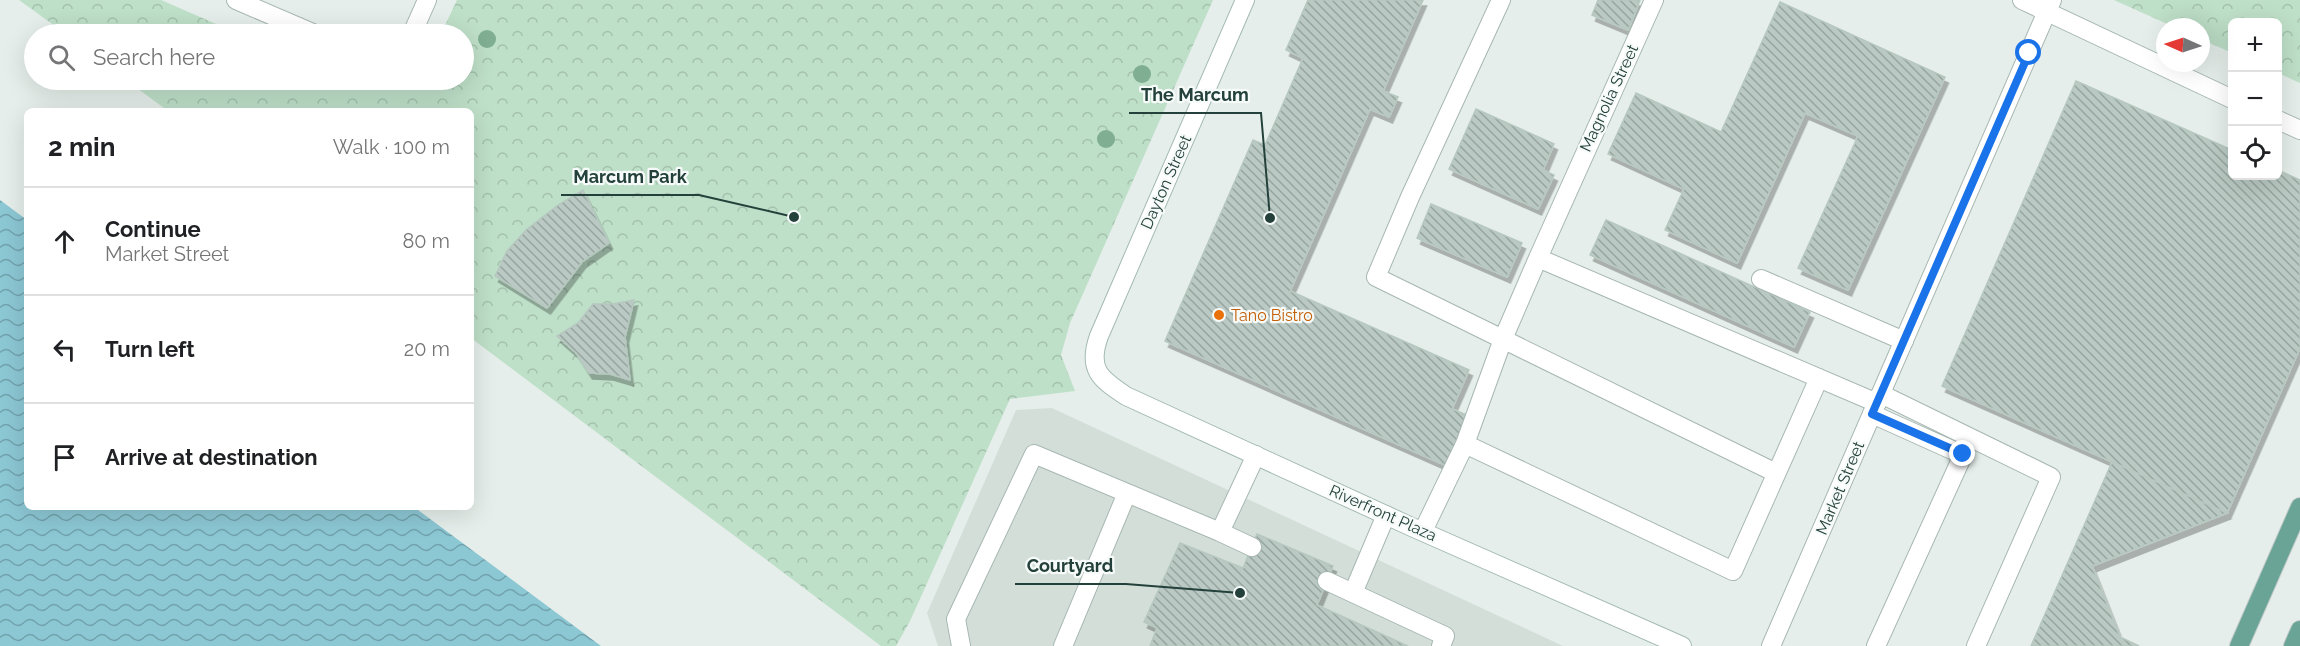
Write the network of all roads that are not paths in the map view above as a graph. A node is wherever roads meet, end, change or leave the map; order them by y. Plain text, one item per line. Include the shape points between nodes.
1 (236, 0) edge
2 (427, 0) edge
3 (1245, 0) edge
4 (1501, 0) edge
5 (1654, 0) edge
6 (2022, 0) edge
7 (2050, 6) edge
8 (292, 24) edge
9 (416, 24) edge
10 (2228, 97) edge
11 (2282, 122) edge
12 (2300, 130) edge
13 (1538, 258) junction
14 (1761, 279) dead end
15 (1503, 339) junction
16 (1904, 341) junction
17 (1094, 366) joint
18 (1819, 378) junction
19 (1877, 404) junction
20 (1465, 444) junction
21 (1256, 455) junction
22 (1776, 473) junction
23 (1127, 494) junction
24 (2300, 507) edge
25 (1386, 515) junction
26 (1423, 531) junction
27 (1220, 532) junction
28 (1252, 547) dead end
29 (1327, 581) dead end
30 (1353, 593) junction
31 (2300, 630) edge
32 (960, 646) edge
33 (1063, 646) edge
34 (1441, 646) edge
35 (1682, 646) edge
36 (1771, 646) edge
37 (1876, 646) edge
38 (1976, 646) edge
39 (2239, 646) edge
40 (2293, 646) edge

1 - 8 street
2 - 9 street
3 - 17 street, Dayton Street via 1104,323
4 - 15 street via 1376,278
5 - 13 street, Magnolia Street
6 - 7 street
7 - 10 street
7 - 16 street, Market Street
11 - 12 street
13 - 15 street, Magnolia Street
13 - 18 street
14 - 16 street
15 - 20 street, Magnolia Street
15 - 22 street
16 - 19 street, Market Street
17 - 21 street, Riverfront Plaza via 1104,382 1126,396
18 - 19 street
18 - 22 street
19 - 36 street, Market Street
19 - 37 street via 1963,454
19 - 38 street via 2051,477
20 - 22 street via 1733,571
20 - 26 street, Magnolia Street
21 - 25 street, Riverfront Plaza
21 - 27 street
23 - 27 street
23 - 32 street via 1034,454 956,619
23 - 33 street
24 - 39 main road
25 - 26 street, Riverfront Plaza
25 - 30 street
26 - 35 street, Riverfront Plaza
27 - 28 street
29 - 30 street
30 - 34 street via 1445,636
31 - 40 main road

